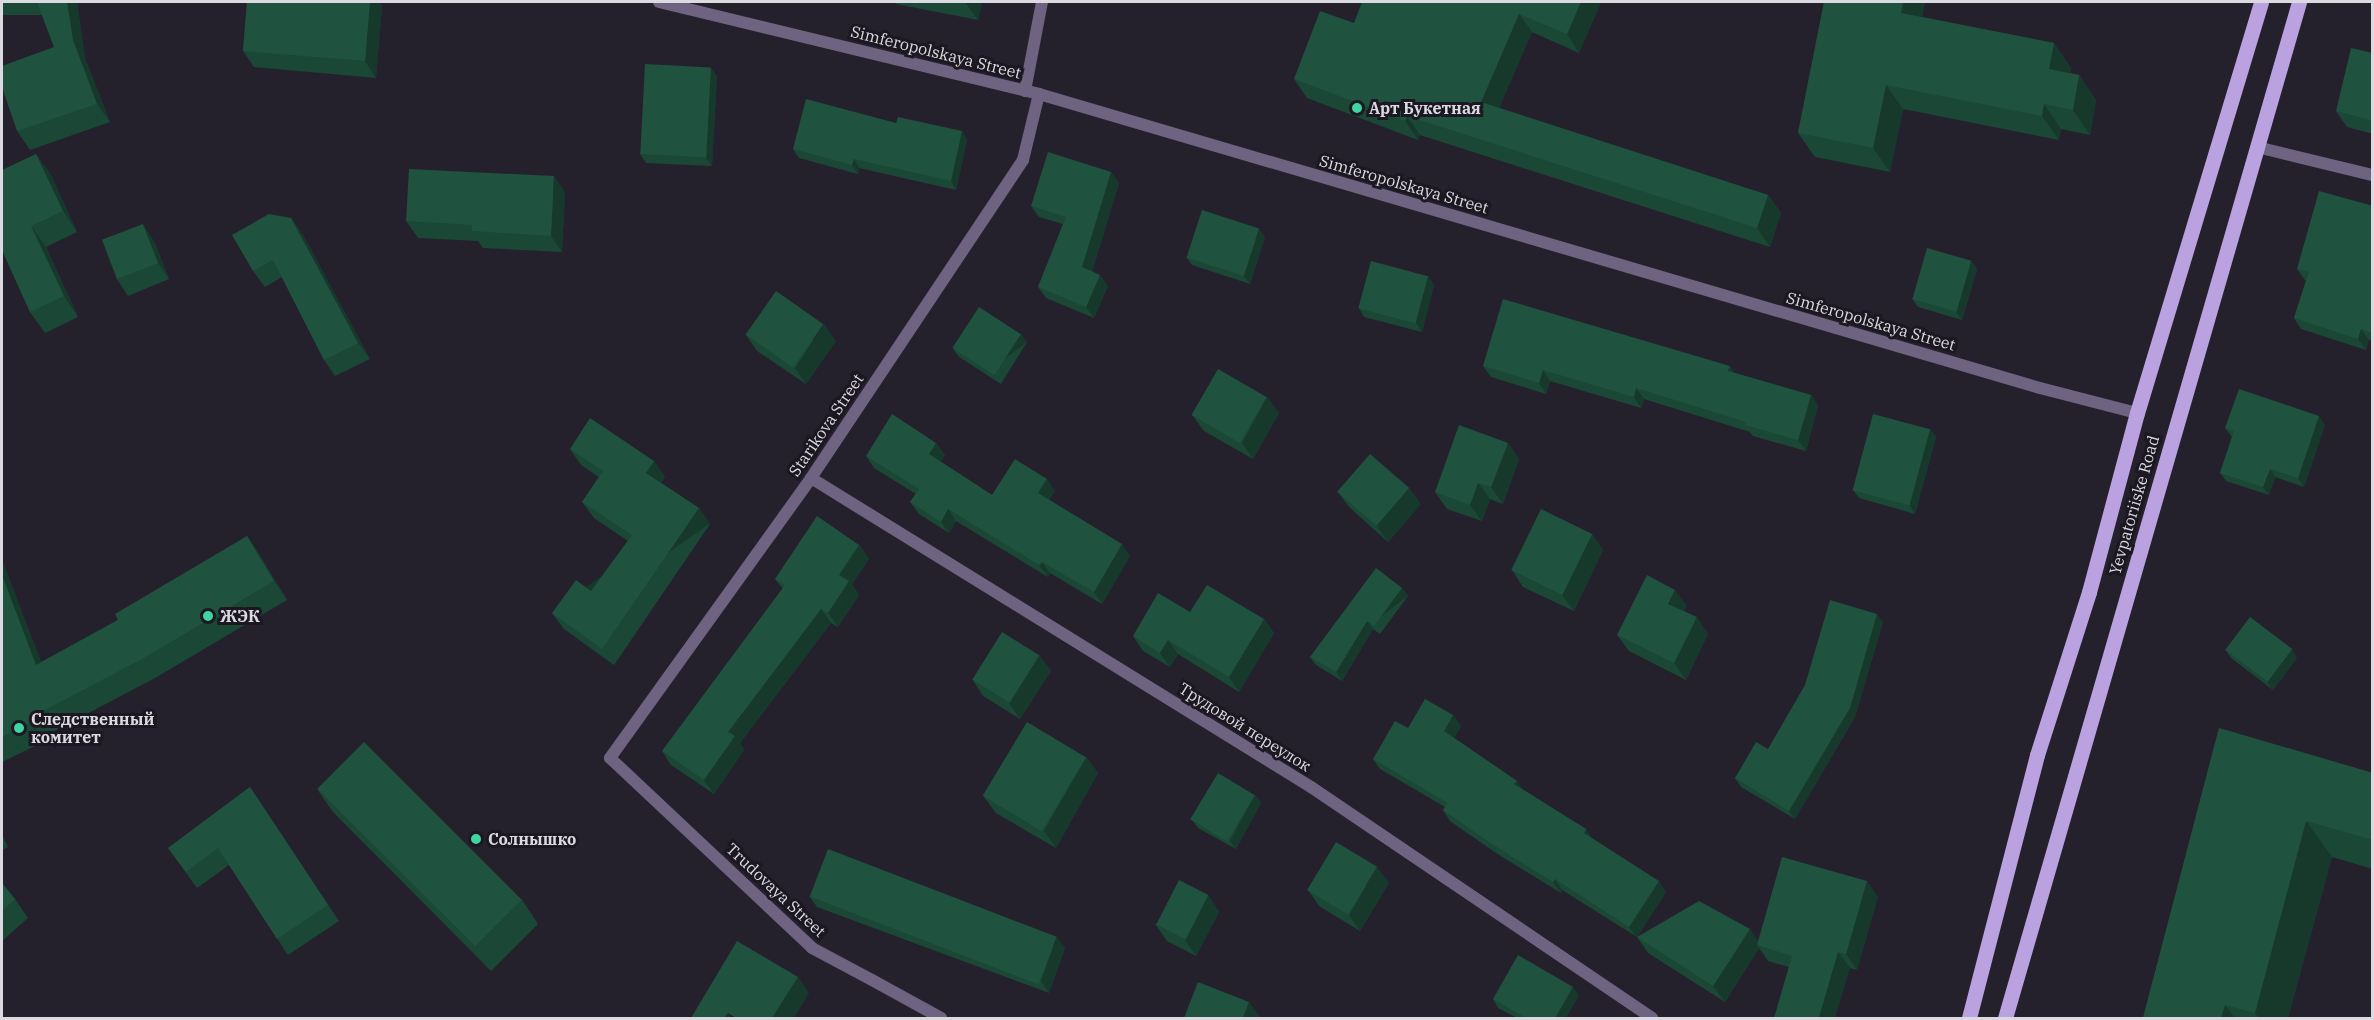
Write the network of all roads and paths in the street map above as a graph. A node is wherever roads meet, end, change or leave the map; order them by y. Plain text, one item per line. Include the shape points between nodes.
1 (659, 2) edge
2 (1042, 2) edge
3 (2261, 2) edge
4 (2300, 2) edge
5 (1024, 91) junction
6 (1039, 94) junction
7 (2257, 147) junction
8 (2373, 175) edge
9 (2137, 413) junction
10 (811, 478) junction
11 (610, 758) joint
12 (941, 1018) edge
13 (1652, 1018) edge
14 (1969, 1018) edge
15 (2005, 1018) edge

1 - 5 street, Simferopolskaya Street
2 - 5 street
3 - 9 main road, Yevpatoriiske Road
4 - 7 main road, Yevpatoriiske Road
5 - 6 street, Simferopolskaya Street
6 - 9 street, Simferopolskaya Street
6 - 10 street, Starikova Street via 1023,160
7 - 8 street
7 - 15 main road, Yevpatoriiske Road
9 - 14 main road, Yevpatoriiske Road via 2089,592 2037,755
10 - 11 street, Starikova Street
10 - 13 street, Трудовой переулок via 1311,787
11 - 12 street, Trudovaya Street via 812,948

